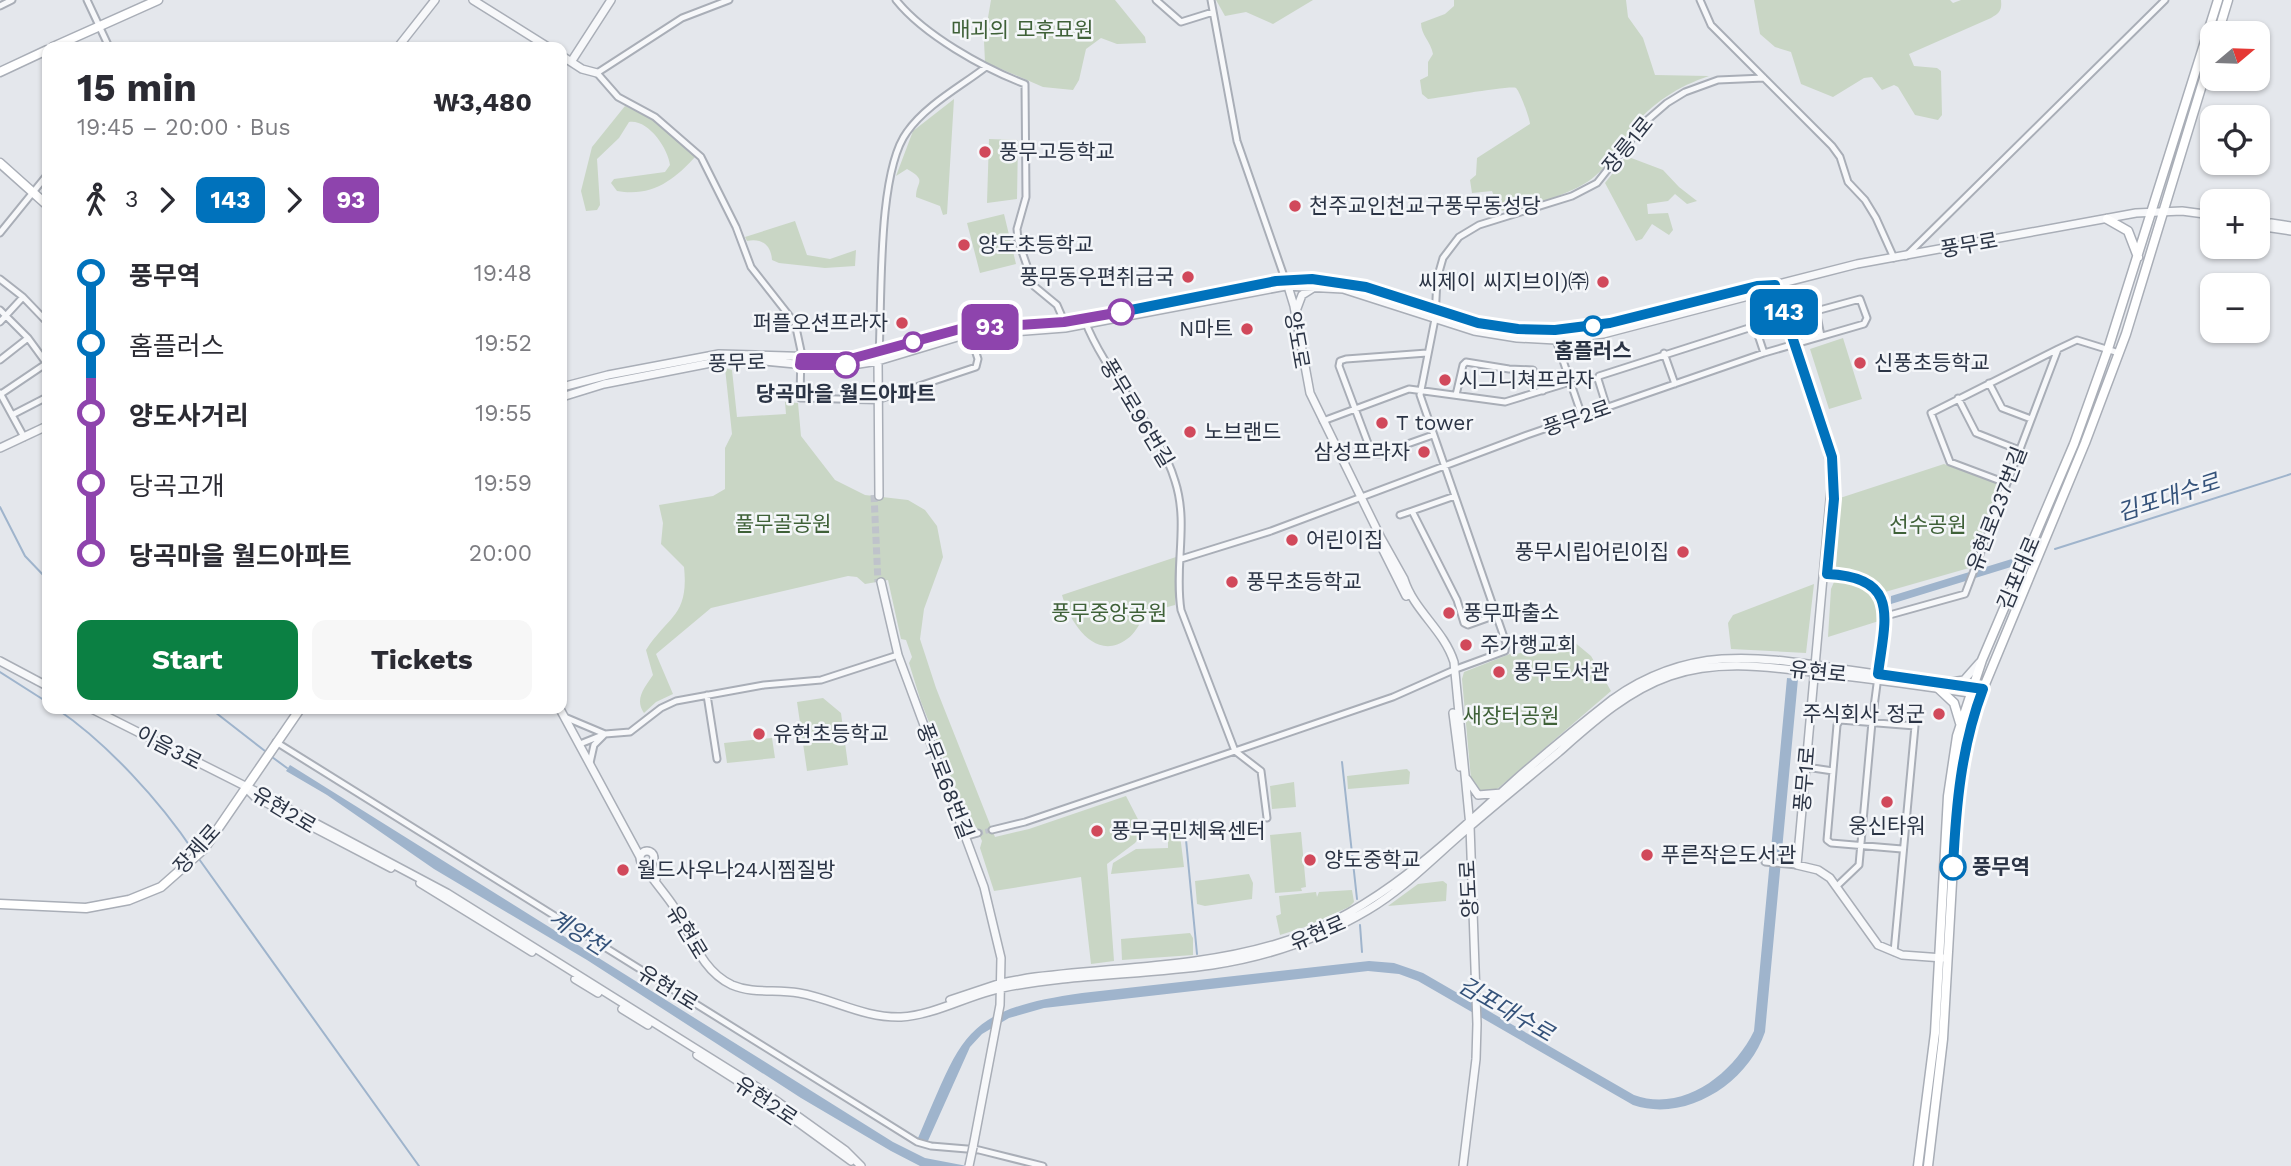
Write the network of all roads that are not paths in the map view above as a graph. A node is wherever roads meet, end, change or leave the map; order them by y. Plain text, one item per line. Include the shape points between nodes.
1 (12, 0) edge
2 (87, 0) edge
3 (158, 0) edge
4 (435, 0) edge
5 (473, 0) edge
6 (611, 0) edge
7 (729, 0) edge
8 (896, 0) edge
9 (1156, 0) edge
10 (1210, 0) edge
11 (1700, 0) edge
12 (2165, 0) edge
13 (2218, 0) edge
14 (2228, 0) edge
15 (0, 6) edge
16 (1213, 12) junction
17 (2222, 21) edge
18 (99, 26) junction
19 (64, 42) edge
20 (107, 42) edge
21 (402, 42) edge
22 (540, 42) edge
23 (42, 52) edge
24 (567, 59) edge
25 (571, 62) junction
26 (986, 67) junction
27 (0, 72) edge
28 (597, 73) junction
29 (1764, 78) junction
30 (2200, 91) edge
31 (0, 163) edge
32 (42, 181) edge
33 (33, 192) junction
34 (42, 200) edge
35 (2164, 211) junction
36 (2152, 212) junction
37 (2200, 216) edge
38 (2107, 219) junction
39 (2270, 226) edge
40 (2291, 229) edge
41 (0, 233) edge
42 (1905, 256) junction
43 (2138, 257) junction
44 (1894, 258) junction
45 (0, 279) edge
46 (1287, 284) junction
47 (1775, 285) junction
48 (1316, 286) junction
49 (23, 297) junction
50 (0, 310) edge
51 (1435, 314) junction
52 (1296, 315) junction
53 (7, 317) junction
54 (42, 317) edge
55 (1086, 321) junction
56 (0, 323) edge
57 (1065, 325) junction
58 (970, 335) junction
59 (1821, 336) junction
60 (28, 338) junction
61 (1556, 340) junction
62 (1794, 344) junction
63 (2058, 349) junction
64 (2108, 349) junction
65 (1427, 353) junction
66 (1764, 353) junction
67 (2119, 353) junction
68 (1664, 354) junction
69 (42, 356) edge
70 (879, 357) junction
71 (0, 360) edge
72 (801, 361) junction
73 (42, 366) edge
74 (1570, 382) junction
75 (1989, 383) junction
76 (1675, 384) junction
77 (567, 386) edge
78 (1419, 389) junction
79 (1543, 391) junction
80 (0, 393) edge
81 (567, 395) edge
82 (1456, 395) junction
83 (1958, 398) junction
84 (42, 400) edge
85 (878, 400) junction
86 (1607, 408) junction
87 (1354, 409) junction
88 (12, 415) junction
89 (1582, 416) junction
90 (2031, 419) junction
91 (1322, 421) junction
92 (42, 428) edge
93 (1433, 435) junction
94 (24, 437) junction
95 (0, 448) edge
96 (2019, 450) junction
97 (1444, 465) junction
98 (2007, 483) junction
99 (876, 496) tunnel mouth
100 (1455, 496) junction
101 (1360, 497) junction
102 (1412, 511) junction
103 (1400, 515) dead end
104 (1181, 559) junction
105 (1826, 574) junction
106 (879, 582) tunnel mouth
107 (1496, 615) junction
108 (1886, 616) junction
109 (897, 656) junction
110 (1982, 660) junction
111 (0, 661) edge
112 (1816, 669) junction
113 (1454, 670) junction
114 (1878, 676) junction
115 (42, 683) edge
116 (1939, 686) junction
117 (1971, 691) junction
118 (1982, 692) junction
119 (707, 695) junction
120 (102, 714) edge
121 (296, 714) edge
122 (563, 714) edge
123 (566, 719) junction
124 (1872, 722) junction
125 (1960, 726) junction
126 (605, 734) junction
127 (275, 744) junction
128 (580, 744) junction
129 (1235, 751) junction
130 (717, 760) dead end
131 (590, 763) junction
132 (1807, 767) junction
133 (1464, 771) junction
134 (1833, 771) junction
135 (245, 787) junction
136 (1502, 793) junction
137 (1267, 818) dead end
138 (1468, 825) junction
139 (992, 830) tunnel mouth
140 (978, 833) tunnel mouth
141 (967, 836) junction
142 (635, 845) junction
143 (1861, 846) junction
144 (1902, 849) junction
145 (647, 851) junction
146 (645, 862) junction
147 (1765, 862) dead end
148 (1797, 864) junction
149 (1838, 886) junction
150 (0, 904) edge
151 (1894, 951) junction
152 (1940, 958) junction
153 (1950, 959) junction
154 (1001, 986) junction
155 (861, 1166) edge
156 (969, 1166) edge
157 (1043, 1166) edge
158 (1462, 1166) edge
159 (1918, 1166) edge
160 (1928, 1166) edge

1 - 15 street
2 - 18 street
3 - 18 main road
4 - 21 street
5 - 22 street
6 - 25 street
7 - 28 street via 682,18
8 - 26 street via 928,29
9 - 16 street via 1181,22
10 - 16 street
11 - 29 street via 1711,25
12 - 42 street
13 - 36 main road, 김포대로
14 - 17 main road
16 - 46 street via 1237,141
18 - 19 main road
18 - 20 street
23 - 27 main road
24 - 25 street
25 - 28 street
26 - 57 street via 1025,84 1026,197 1018,240 1034,286 1057,305
26 - 70 street via 913,123 894,154
28 - 72 street via 618,97 654,117 699,154 751,267 795,323
29 - 44 street via 1836,150 1848,182 1870,206
29 - 51 street, 장릉1로 via 1718,80 1685,92 1645,122 1604,177 1588,189 1465,232 1447,250 1440,267
30 - 35 main road, 김포대로
31 - 33 main road
32 - 33 street
33 - 34 main road
33 - 41 street
35 - 36 street, 풍무로
35 - 37 street, 풍무로
35 - 67 main road, 김포대로
36 - 38 street, 풍무로
36 - 43 main road, 김포대로
38 - 42 street, 풍무로
38 - 43 main road via 2129,231
39 - 40 street
42 - 44 street, 풍무로
43 - 64 main road, 김포대로
44 - 47 street, 풍무로
45 - 49 street
46 - 48 street, 풍무로
46 - 51 street, 풍무로 via 1326,280 1353,284
46 - 52 street, 양도로
46 - 55 street, 풍무로
46 - 101 street, 양도로 via 1308,393
47 - 51 street, 풍무로 via 1574,329 1496,327
47 - 61 street, 풍무로 via 1760,293 1611,332
47 - 62 street, 풍무1로
48 - 51 street, 풍무로
48 - 52 street via 1302,295
49 - 53 street
49 - 54 street
50 - 53 street
51 - 61 street, 풍무로 via 1490,334
51 - 65 street, 장릉1로
52 - 91 street, 양도로 via 1308,385
53 - 56 street
53 - 60 street
55 - 57 street, 풍무로
55 - 104 street, 풍무로96번길 via 1171,470 1182,512
57 - 58 street, 풍무로
57 - 70 street, 풍무로 via 960,329
58 - 70 street, 풍무로
58 - 85 street via 976,367
59 - 59 street, 풍무2로 via 1866,323 1860,299 1817,310
59 - 62 street, 풍무2로
60 - 69 street
60 - 71 street
61 - 74 street
62 - 66 street, 풍무2로
62 - 105 street, 풍무1로 via 1834,466
63 - 64 street via 2077,340
63 - 75 street
63 - 90 street, 유현로237번길
64 - 67 street
64 - 110 main road, 김포대로
65 - 78 street, 장릉1로
65 - 87 street via 1341,360 1340,372
66 - 68 street via 1752,327
66 - 76 street, 풍무2로
67 - 118 main road, 김포대로
68 - 76 street
68 - 86 street via 1598,376
70 - 72 street, 풍무로 via 835,366
70 - 85 street
72 - 77 street, 풍무로 via 719,354
72 - 81 street, 풍무로 via 721,361
72 - 85 street via 800,398
73 - 80 street
74 - 79 street
74 - 89 street
75 - 83 street
75 - 90 street via 2002,408
76 - 86 street, 풍무2로
78 - 82 street
78 - 87 street
78 - 93 street
79 - 82 street via 1505,402
79 - 82 street via 1533,370 1466,362
80 - 88 street
83 - 96 street via 1976,433
83 - 98 street via 1931,414 1950,462
84 - 88 street
85 - 99 street
86 - 89 street, 풍무2로
87 - 91 street
87 - 93 street via 1374,454
88 - 94 street
89 - 97 street, 풍무2로
90 - 96 street, 유현로237번길
91 - 101 street, 양도로
92 - 94 street
93 - 97 street
94 - 95 street
96 - 98 street, 유현로237번길
97 - 100 street
97 - 101 street, 풍무2로
98 - 108 street, 유현로237번길 via 1965,594
100 - 102 street
100 - 107 street
101 - 104 street, 풍무2로
101 - 113 street, 양도로 via 1408,593 1445,641
102 - 103 street
102 - 107 street via 1464,623
104 - 129 street, 풍무로96번길 via 1183,618
105 - 108 street via 1865,580 1879,594
105 - 112 street, 풍무1로
106 - 109 street, 풍무로68번길
107 - 113 street via 1505,651
108 - 114 street
109 - 119 street via 821,680
109 - 141 street, 풍무로68번길
109 - 154 street, 풍무로68번길 via 981,888
110 - 116 street via 1964,680
110 - 117 main road, 김포대로
111 - 115 street
112 - 114 street, 유현로
112 - 132 street, 풍무1로
112 - 136 street, 유현로 via 1768,659 1723,658 1688,662 1659,672 1613,699
112 - 138 street, 유현로 via 1721,666 1657,681 1618,702
113 - 129 street via 1393,697
113 - 133 street, 양도로
113 - 138 street, 양도로 via 1456,750
114 - 116 street, 유현로
114 - 124 street
116 - 117 street, 유현로
116 - 125 main road via 1954,703
117 - 118 street, 유현로
117 - 125 main road, 김포대로
118 - 153 main road, 김포대로 via 1958,787
119 - 126 street via 669,704 630,732
119 - 130 street
120 - 135 street, 이음3로
121 - 127 main road, 장제로
122 - 123 street
123 - 126 street
123 - 128 street
124 - 134 street via 1838,722
124 - 143 street
124 - 144 street via 1915,726
125 - 152 main road, 김포대로 via 1948,796
126 - 128 street
126 - 131 street via 594,745
127 - 135 main road, 장제로
127 - 157 street, 유현1로 via 912,1139
128 - 131 street
129 - 137 street via 1261,771
129 - 139 street
131 - 142 street
132 - 134 street
132 - 148 street, 풍무1로
133 - 136 street via 1478,795
133 - 138 street, 양도로
134 - 143 street via 1827,840
135 - 150 main road, 장제로 via 204,849 153,891 86,908
135 - 155 street, 유현2로 via 255,797 463,908 755,1092
136 - 138 street, 유현로
138 - 154 street, 유현로 via 1380,902 1299,942 1212,965
138 - 158 street, 양도로 via 1475,1020
140 - 141 street
141 - 154 street, 풍무로68번길 via 996,931
142 - 145 street
142 - 146 street
143 - 144 street
143 - 149 street via 1857,869
144 - 151 street
145 - 146 street
145 - 146 street via 654,856
146 - 154 street, 유현로 via 706,965 738,987 803,993 865,1014 899,1017
147 - 148 street
148 - 149 street via 1819,868
149 - 151 street via 1874,938
151 - 152 street
152 - 153 street
152 - 159 main road, 김포대로
153 - 160 main road, 김포대로
154 - 156 street, 풍무로68번길, bridge

